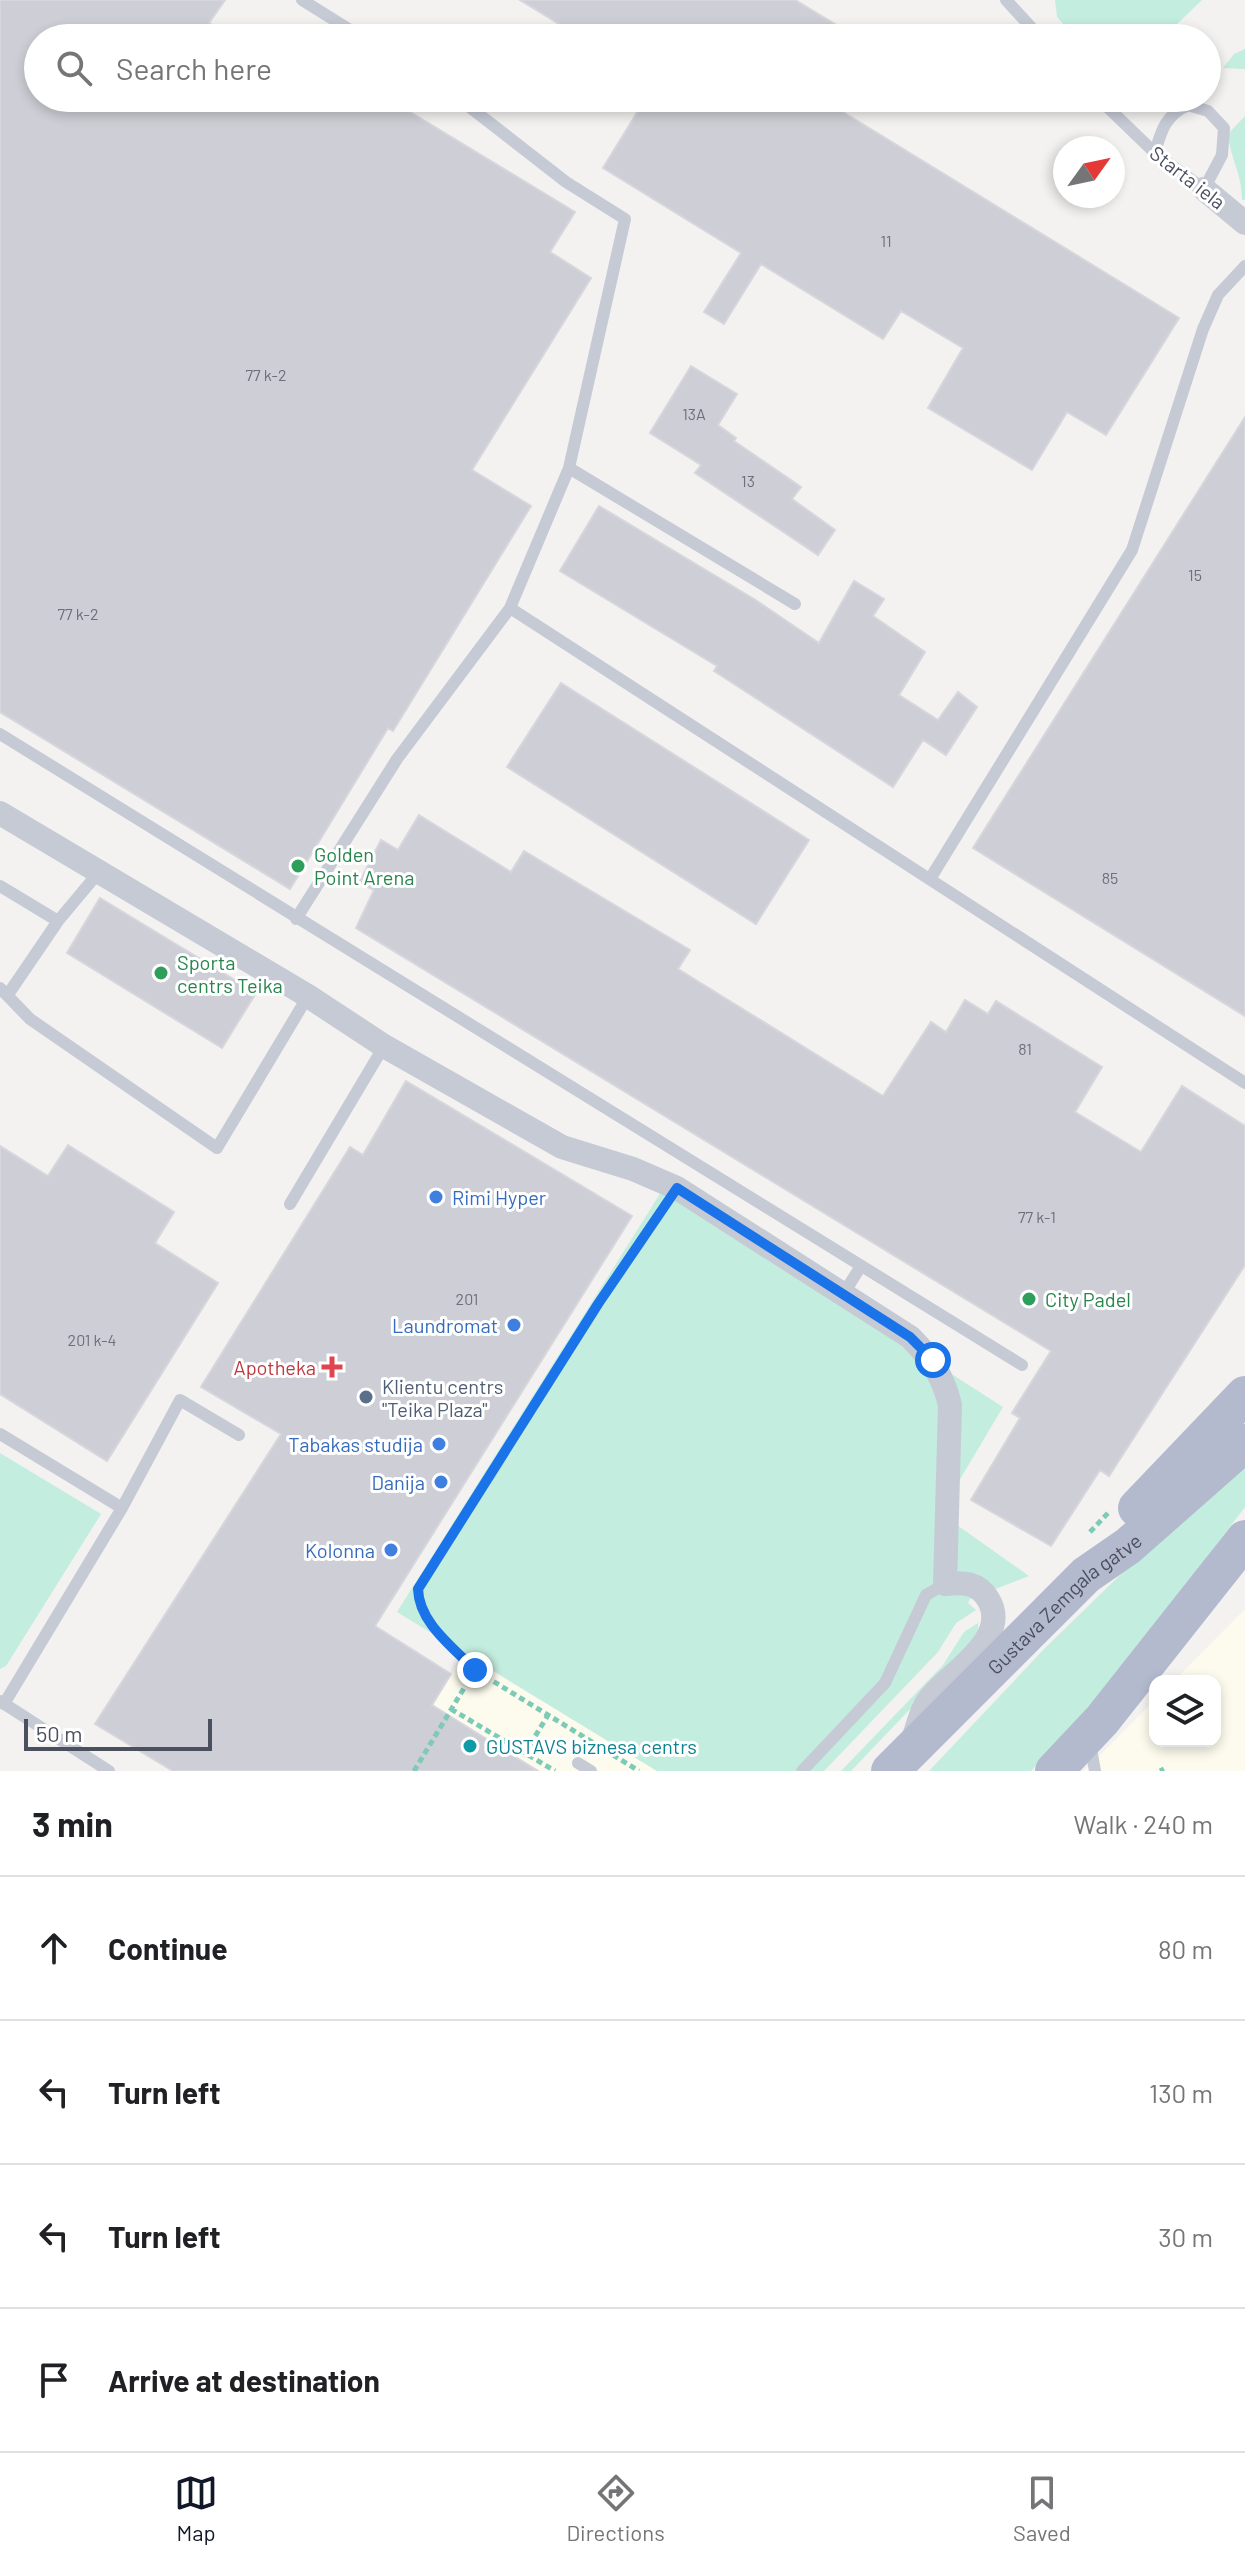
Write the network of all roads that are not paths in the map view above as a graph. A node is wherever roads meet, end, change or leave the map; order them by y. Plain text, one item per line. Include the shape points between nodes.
1 (302, 0) edge
2 (1006, 0) edge
3 (341, 24) edge
4 (1028, 24) edge
5 (476, 112) edge
6 (1113, 112) edge
7 (1174, 112) edge
8 (1209, 112) edge
9 (1155, 153) junction
10 (1204, 189) junction
11 (1245, 223) edge
12 (1245, 266) edge
13 (569, 468) junction
14 (795, 604) dead end
15 (510, 608) junction
16 (0, 734) edge
17 (0, 813) edge
18 (99, 872) junction
19 (930, 879) junction
20 (0, 886) edge
21 (296, 919) junction
22 (58, 921) junction
23 (4, 990) edge
24 (308, 996) junction
25 (384, 1046) junction
26 (1245, 1083) edge
27 (290, 1204) dead end
28 (861, 1266) junction
29 (844, 1293) junction
30 (1022, 1365) dead end
31 (1245, 1395) edge
32 (0, 1434) edge
33 (239, 1435) dead end
34 (1245, 1443) edge
35 (122, 1508) junction
36 (1245, 1539) edge
37 (1086, 1575) junction
38 (1245, 1575) edge
39 (945, 1584) junction
40 (2, 1702) edge
41 (1102, 1720) junction
42 (899, 1762) edge
43 (578, 1763) dead end
44 (109, 1771) edge
45 (591, 1771) edge
46 (802, 1771) edge
47 (1054, 1771) edge
48 (1095, 1771) edge

1 - 3 lane
2 - 4 lane
5 - 13 lane via 566,182 625,219
6 - 9 lane, Starta iela
7 - 9 lane via 1162,127
8 - 10 lane via 1224,128 1222,155
9 - 10 lane, Starta iela
10 - 11 street, Starta iela
12 - 19 lane via 1218,295 1203,329 1132,550
13 - 14 lane
13 - 15 lane
15 - 19 lane
15 - 21 lane via 397,759
16 - 21 lane
17 - 18 street
18 - 22 lane
18 - 24 street
19 - 26 lane
20 - 22 lane
21 - 28 lane
22 - 23 lane
23 - 24 lane via 30,1019 217,1148
24 - 25 street
25 - 27 lane
25 - 29 street via 562,1147 677,1188
28 - 29 lane
28 - 30 lane
29 - 39 street via 910,1337 933,1360 945,1383 951,1425
31 - 37 main road via 1112,1534
32 - 35 lane
33 - 35 lane via 180,1400
34 - 37 main road, Gustava Zemgala gatve via 1128,1546
35 - 40 lane
36 - 41 main road
37 - 42 main road, Gustava Zemgala gatve
38 - 41 main road
39 - 42 street via 964,1581 987,1596 992,1629 927,1701
39 - 46 lane via 926,1595 885,1683
40 - 44 lane
41 - 47 main road
41 - 48 lane via 1089,1747
43 - 45 lane

